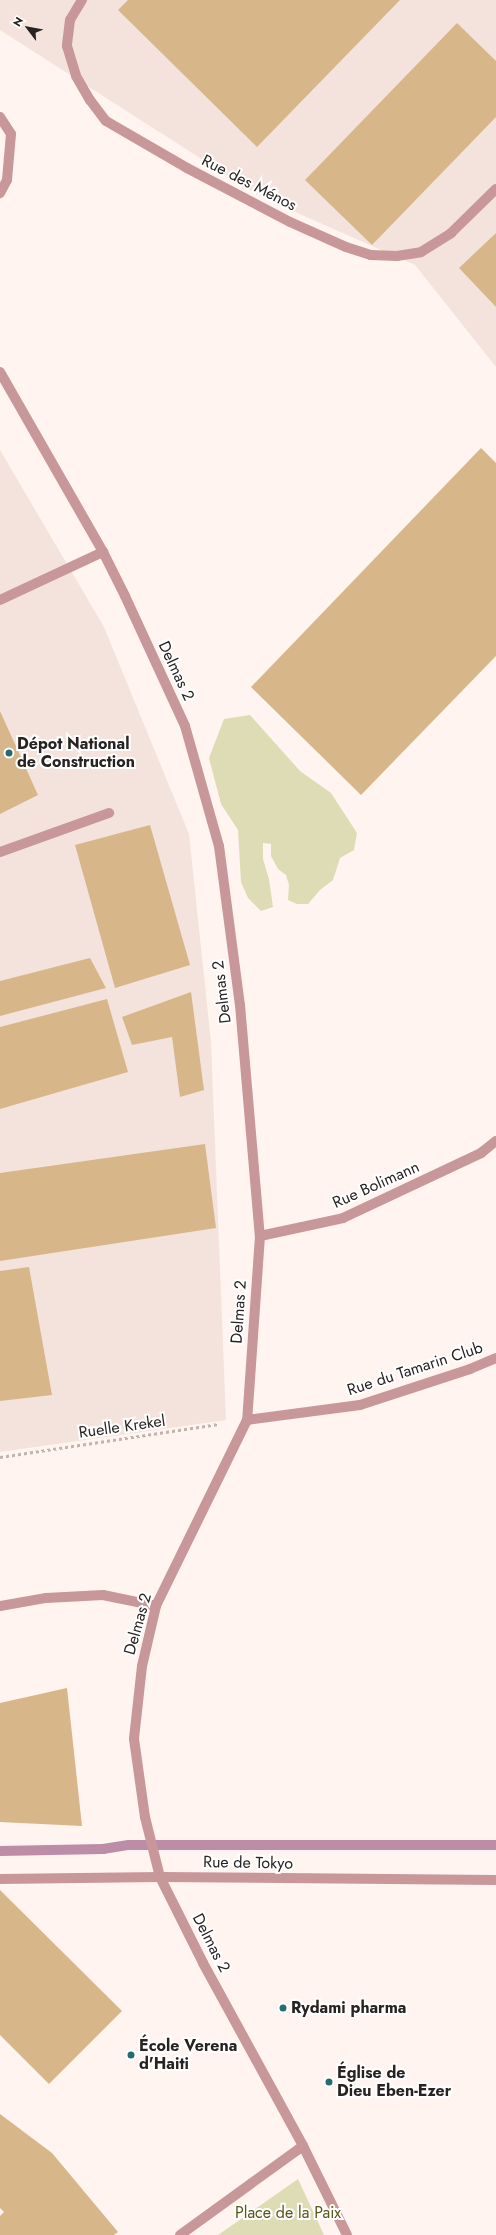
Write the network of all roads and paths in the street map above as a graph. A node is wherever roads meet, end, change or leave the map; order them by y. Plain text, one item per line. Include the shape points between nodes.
1 (82, 0) edge
2 (0, 117) edge
3 (496, 189) edge
4 (0, 193) edge
5 (0, 372) edge
6 (103, 552) junction
7 (0, 600) edge
8 (109, 813) dead end
9 (0, 852) edge
10 (496, 1141) edge
11 (260, 1236) junction
12 (496, 1358) edge
13 (247, 1420) junction
14 (0, 1457) edge
15 (0, 1606) edge
16 (156, 1606) junction
17 (160, 1877) junction
18 (0, 1879) edge
19 (496, 1880) edge
20 (303, 2146) junction
21 (180, 2235) edge
22 (347, 2235) edge

1 - 3 street, Rue des Ménos via 70,20 66,46 76,76 106,121 187,168 290,222 346,247 371,255 403,255 421,252 451,234
2 - 4 street via 11,134 7,180
5 - 6 street, Delmas 2
6 - 7 street
6 - 11 street, Delmas 2 via 126,596 185,726 219,846 240,1005
8 - 9 street
10 - 11 street, Rue Bolimann via 481,1153 343,1218
11 - 13 street, Delmas 2
12 - 13 street, Rue du Tamarin Club via 360,1405
13 - 14 path, Ruelle Krekel
13 - 16 street, Delmas 2
15 - 16 street via 46,1598 103,1595
16 - 17 street, Delmas 2 via 142,1666 134,1739 144,1817
17 - 18 street, Rue de Tokyo
17 - 19 street, Rue de Tokyo
17 - 20 street, Delmas 2
20 - 21 street
20 - 22 street, Delmas 2

